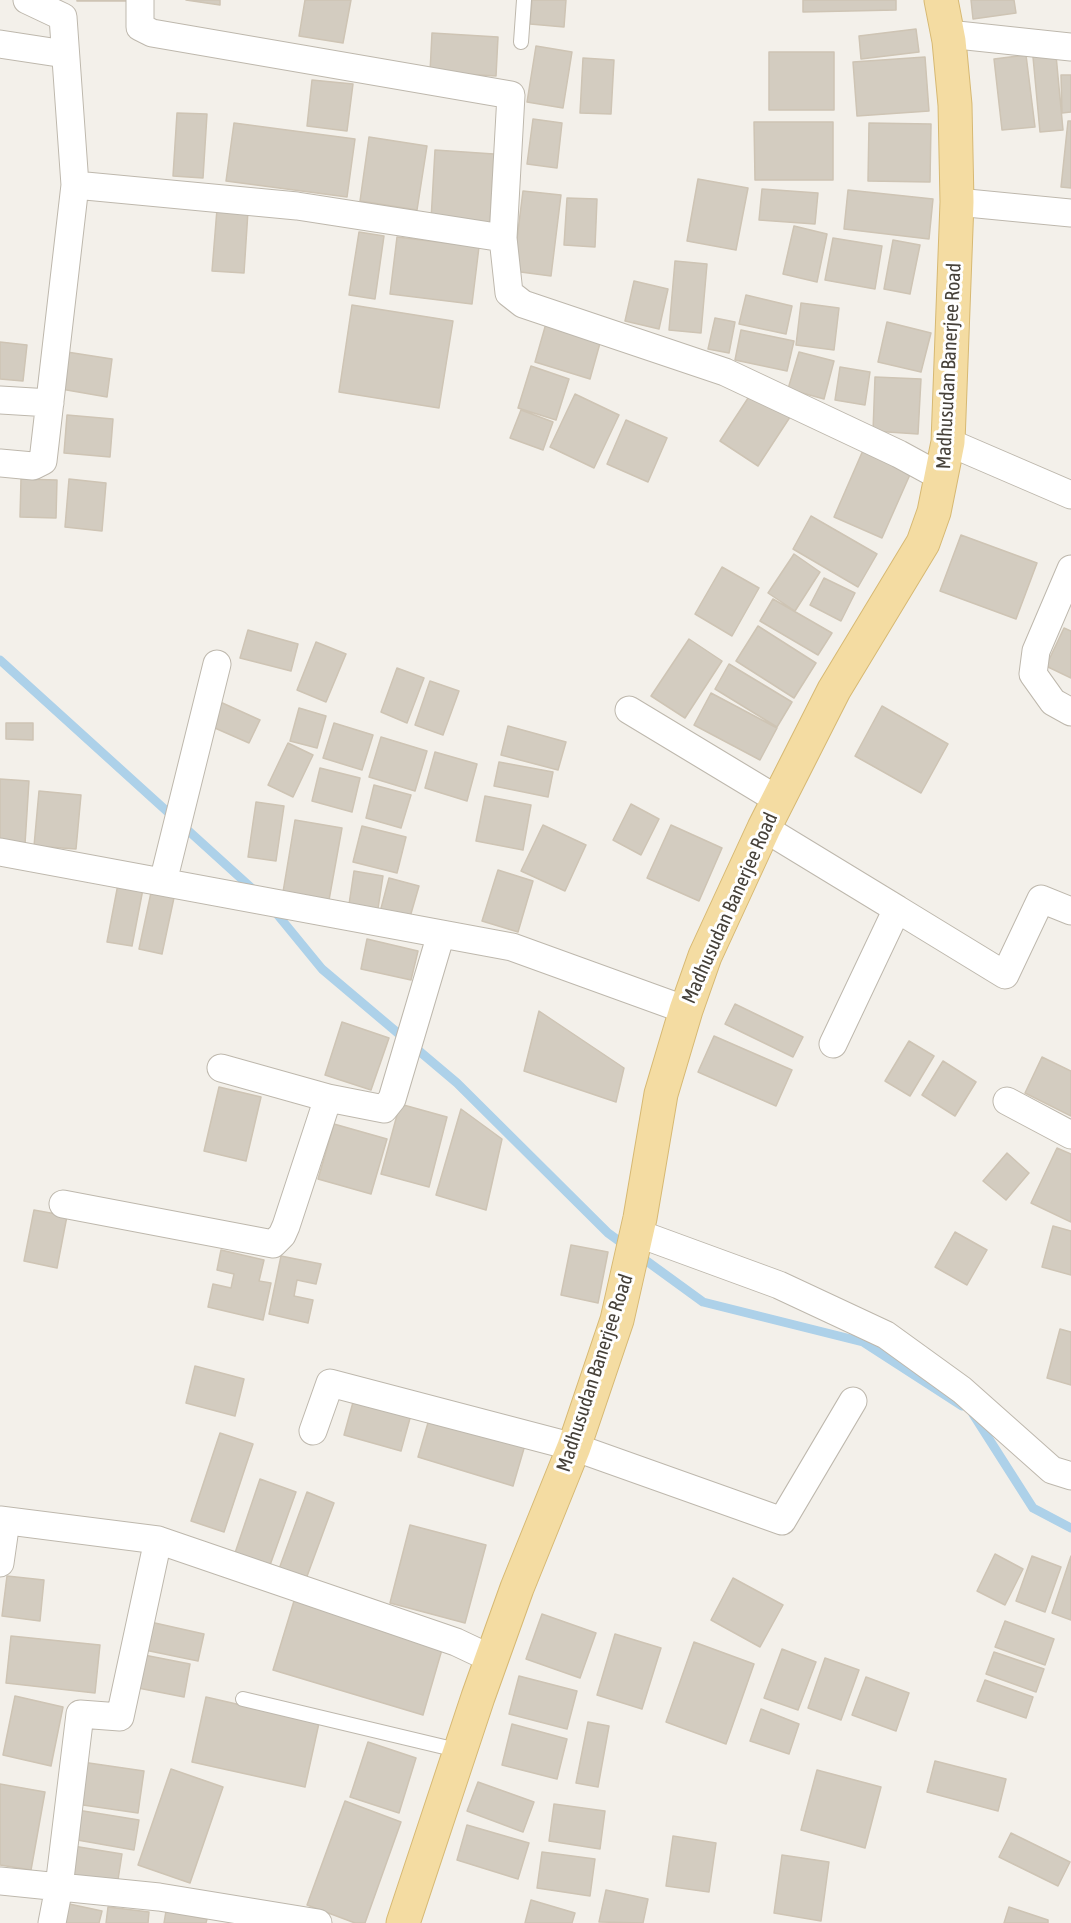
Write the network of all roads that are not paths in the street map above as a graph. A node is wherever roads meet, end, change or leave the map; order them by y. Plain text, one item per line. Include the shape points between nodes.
1 (27, 0) edge
2 (140, 0) edge
3 (524, 0) edge
4 (941, 0) edge
5 (948, 34) junction
6 (521, 42) dead end
7 (0, 44) edge
8 (1071, 47) edge
9 (65, 54) junction
10 (75, 185) junction
11 (957, 202) junction
12 (1071, 213) edge
13 (503, 238) junction
14 (0, 400) edge
15 (50, 403) junction
16 (948, 442) junction
17 (0, 464) edge
18 (943, 478) junction
19 (1071, 495) edge
20 (1071, 569) edge
21 (217, 664) dead end
22 (629, 710) dead end
23 (1071, 712) edge
24 (771, 814) junction
25 (0, 852) edge
26 (163, 882) junction
27 (897, 909) junction
28 (1071, 911) edge
29 (441, 934) junction
30 (686, 1010) junction
31 (833, 1044) dead end
32 (221, 1068) dead end
33 (328, 1098) junction
34 (1008, 1101) dead end
35 (1071, 1135) edge
36 (63, 1204) dead end
37 (639, 1226) junction
38 (853, 1401) dead end
39 (313, 1431) dead end
40 (574, 1447) junction
41 (1071, 1476) edge
42 (3, 1521) edge
43 (158, 1540) junction
44 (0, 1563) edge
45 (492, 1659) junction
46 (243, 1699) dead end
47 (461, 1751) junction
48 (0, 1881) edge
49 (59, 1887) junction
50 (52, 1923) edge
51 (318, 1923) edge
52 (403, 1923) edge

1 - 9 street via 63,17
2 - 13 street via 140,27 152,33 511,95
3 - 6 lane
4 - 5 main road, Madhusudan Banerjee Road
5 - 8 street
5 - 11 main road, Madhusudan Banerjee Road via 955,105
7 - 9 street
9 - 10 street
10 - 13 street via 297,206
10 - 15 street
11 - 12 street
11 - 16 main road, Madhusudan Banerjee Road
13 - 18 street via 509,293 523,304 725,372
14 - 15 street
15 - 17 street via 40,464
16 - 18 main road, Madhusudan Banerjee Road
16 - 19 street
18 - 24 main road, Madhusudan Banerjee Road via 923,543 834,690
20 - 23 street via 1036,651 1033,674 1053,702
21 - 26 street
22 - 24 street
24 - 27 street
24 - 30 main road, Madhusudan Banerjee Road via 710,946
25 - 26 street
26 - 29 street
27 - 28 street via 1005,975 1041,899
27 - 31 street
29 - 30 street via 512,948
29 - 33 street via 392,1099 378,1110
30 - 37 main road, Madhusudan Banerjee Road via 661,1094
32 - 33 street
33 - 36 street via 286,1226 273,1244
34 - 35 street
37 - 40 main road, Madhusudan Banerjee Road via 614,1330
37 - 41 street via 886,1335 962,1390 1053,1470
38 - 40 street via 782,1521
39 - 40 street via 330,1383
40 - 45 main road, Madhusudan Banerjee Road
42 - 43 street
42 - 44 street
43 - 45 street via 456,1642
43 - 49 street via 120,1717 80,1714
45 - 47 main road, Madhusudan Banerjee Road
46 - 47 lane
47 - 52 main road, Madhusudan Banerjee Road
48 - 49 street
49 - 50 street
49 - 51 street via 159,1897

